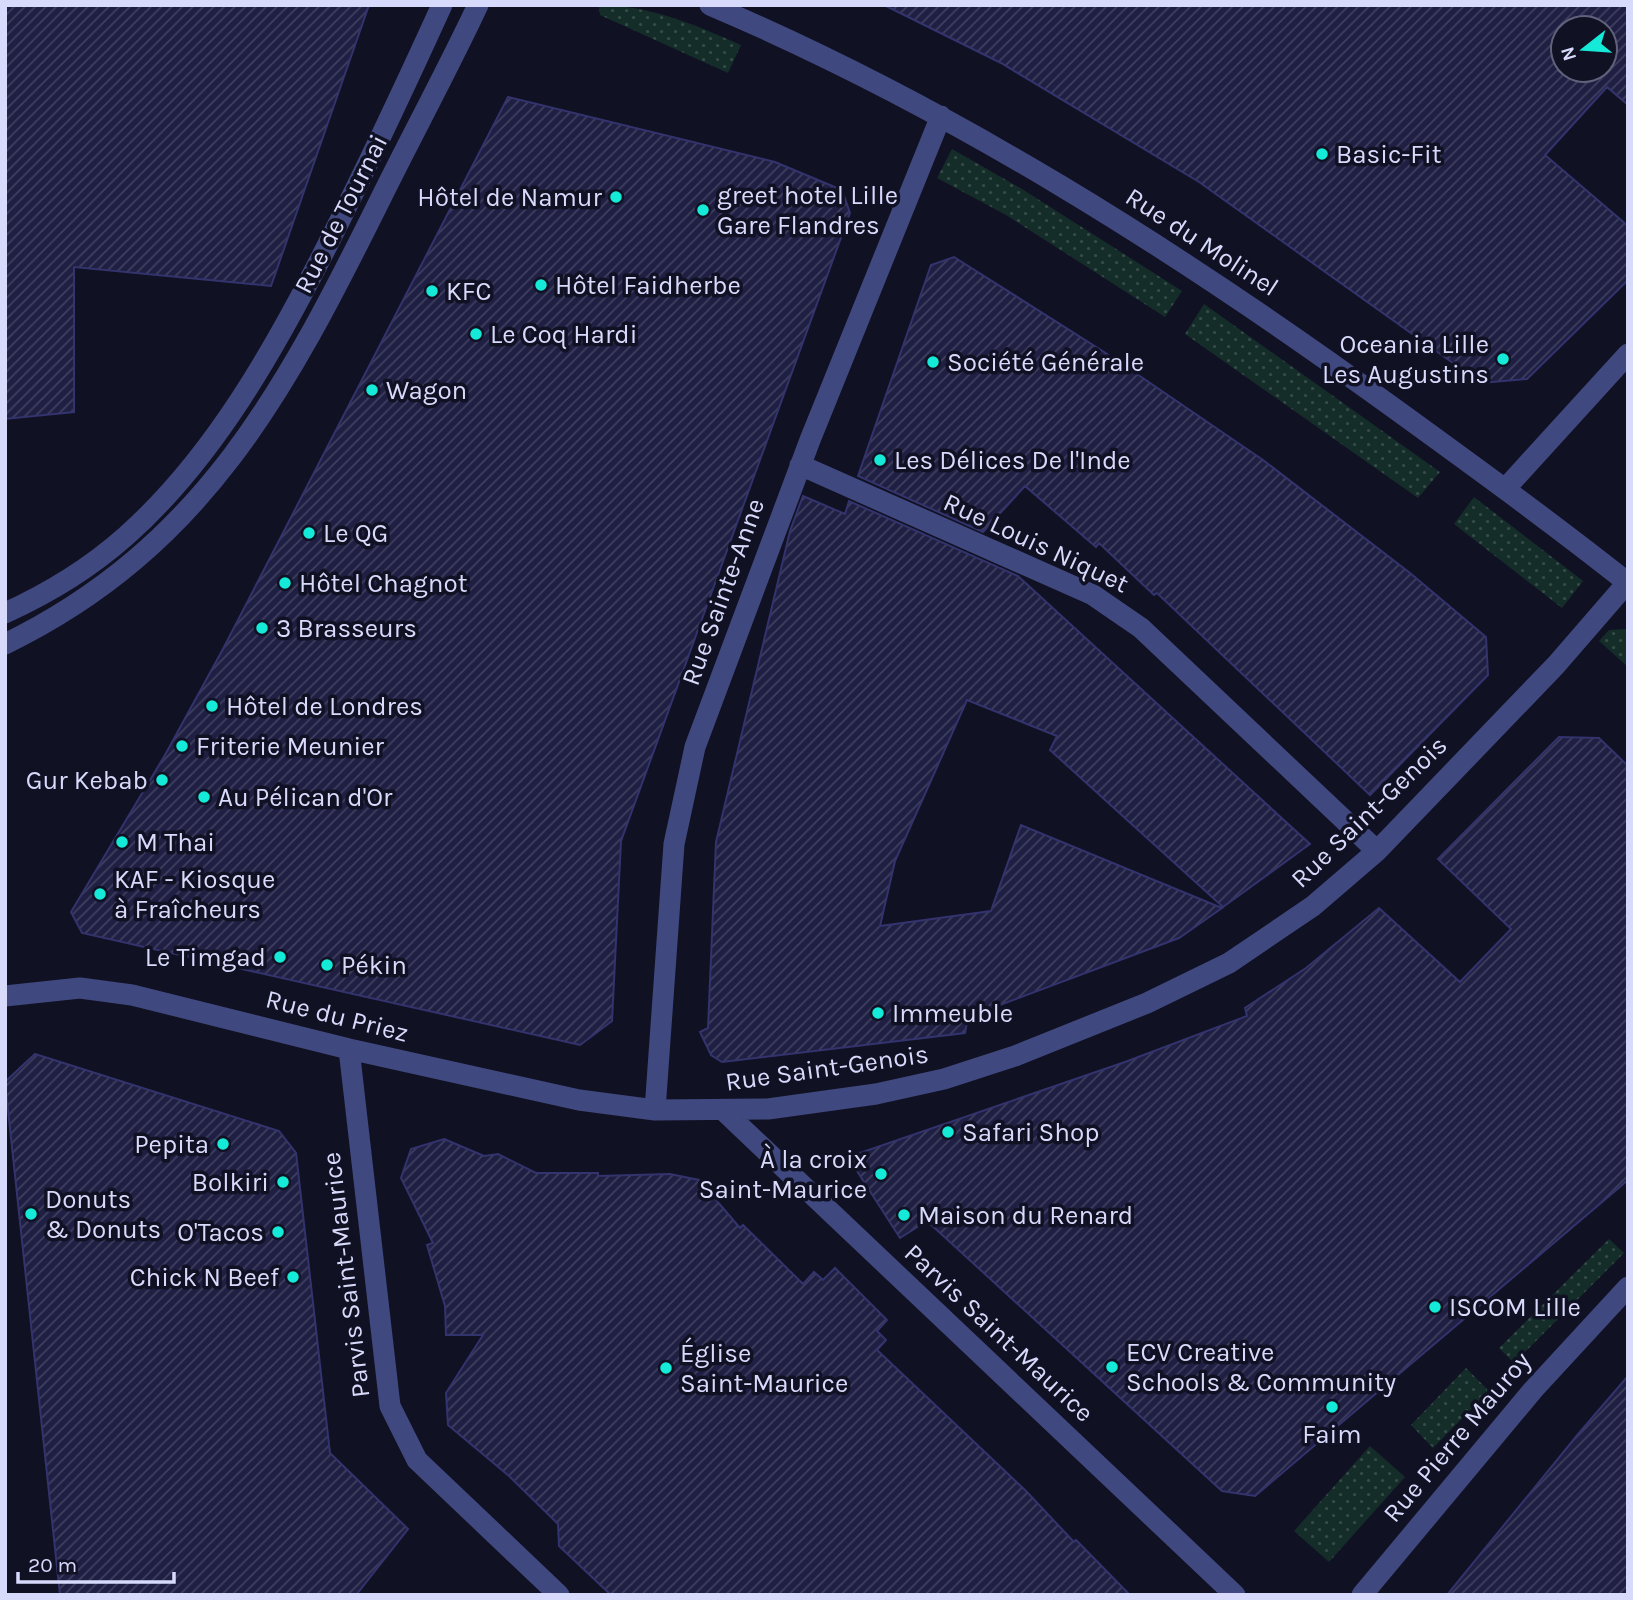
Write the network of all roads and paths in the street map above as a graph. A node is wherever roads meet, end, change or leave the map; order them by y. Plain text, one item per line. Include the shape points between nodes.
1 (442, 5) edge
2 (478, 5) edge
3 (710, 5) edge
4 (941, 116) junction
5 (1628, 354) edge
6 (800, 465) junction
7 (1505, 489) junction
8 (1627, 583) edge
9 (5, 613) edge
10 (5, 644) edge
11 (1377, 851) junction
12 (5, 996) edge
13 (349, 1049) junction
14 (655, 1110) junction
15 (725, 1112) junction
16 (1628, 1287) edge
17 (559, 1595) edge
18 (1235, 1595) edge
19 (1362, 1595) edge

1 - 9 street, Rue de Tournai via 368,166 291,315 211,440 125,537 77,572
2 - 10 street, Rue de Tournai via 309,340 243,442 179,523 130,568 60,615
3 - 4 street, Rue du Molinel
4 - 6 street, Rue Sainte-Anne
4 - 7 street, Rue du Molinel via 1065,187 1201,274
5 - 7 street
6 - 11 street, Rue Louis Niquet via 1093,595 1117,610
6 - 14 street, Rue Sainte-Anne via 695,747 681,800
7 - 8 street, Rue du Molinel
8 - 11 street, Rue Saint-Genois via 1556,665
11 - 15 street, Rue Saint-Genois via 1313,906 1228,963 1092,1026 974,1070 909,1088
12 - 13 street, Rue du Priez via 54,989 107,991
13 - 14 street, Rue du Priez via 579,1100
13 - 17 street, Parvis Saint-Maurice via 390,1406 417,1460
14 - 15 street, Rue Saint-Genois
15 - 18 street, Parvis Saint-Maurice
16 - 19 street, Rue Pierre Mauroy via 1533,1390

